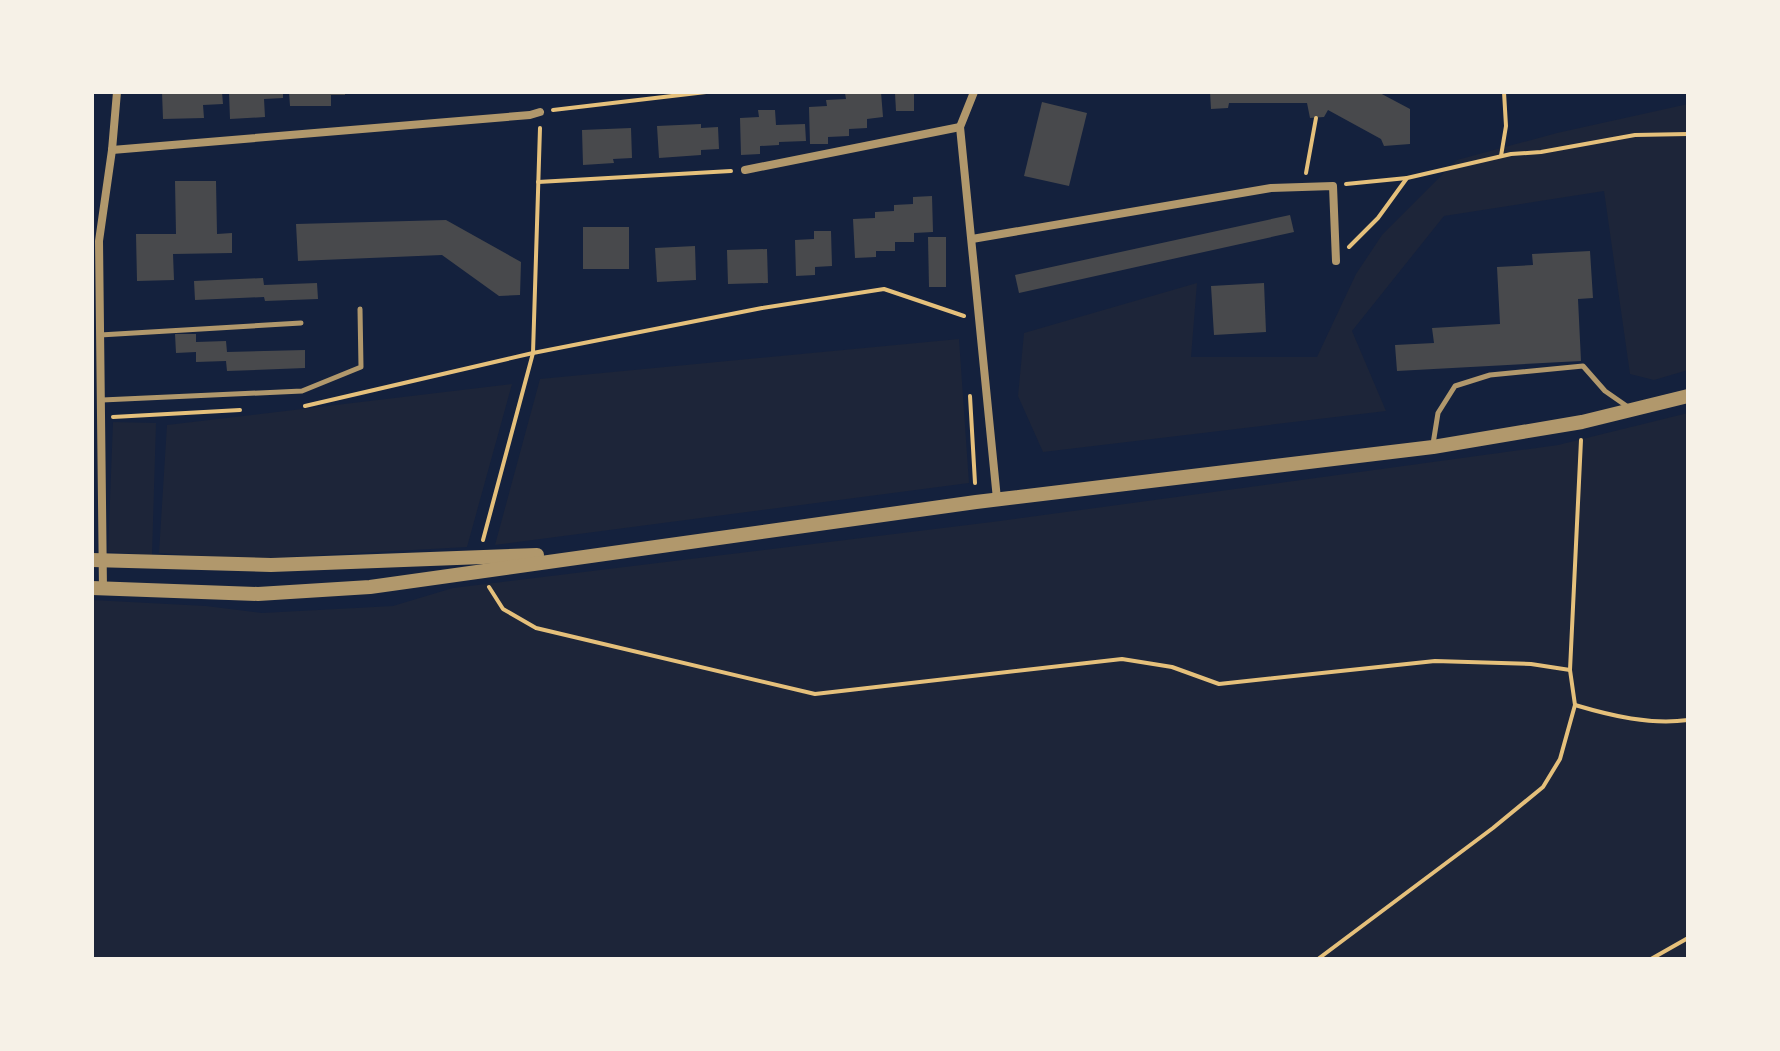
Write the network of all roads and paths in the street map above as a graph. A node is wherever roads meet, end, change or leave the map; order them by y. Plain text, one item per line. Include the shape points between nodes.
1 (117, 92) edge
2 (706, 92) edge
3 (974, 92) edge
4 (1504, 92) edge
5 (540, 112) junction
6 (1316, 118) dead end
7 (960, 127) junction
8 (1688, 134) edge
9 (112, 150) junction
10 (1501, 156) junction
11 (745, 170) joint
12 (1407, 178) junction
13 (538, 182) junction
14 (1333, 186) junction
15 (1304, 187) junction
16 (972, 239) junction
17 (96, 241) edge
18 (1336, 261) joint
19 (360, 309) dead end
20 (965, 317) dead end
21 (301, 323) dead end
22 (99, 335) junction
23 (533, 353) junction
24 (969, 394) dead end
25 (1688, 396) edge
26 (102, 400) junction
27 (293, 406) dead end
28 (245, 409) dead end
29 (1632, 409) junction
30 (103, 418) junction
31 (1582, 422) junction
32 (1433, 447) junction
33 (997, 499) junction
34 (976, 502) junction
35 (96, 561) edge
36 (479, 564) junction
37 (97, 589) edge
38 (1570, 670) junction
39 (1575, 705) junction
40 (1688, 720) edge
41 (1688, 938) edge
42 (1318, 959) edge
43 (1651, 959) edge

1 - 9 street
2 - 5 path
3 - 7 street
4 - 10 path
5 - 9 street
5 - 13 path
6 - 15 path
7 - 11 street
7 - 16 street
8 - 10 path via 1635,135
9 - 17 street
10 - 12 path
11 - 13 path
12 - 14 path
12 - 18 path
13 - 23 path
14 - 15 street
14 - 18 street
15 - 16 street via 1271,188
16 - 33 street
17 - 22 street
19 - 26 lane via 361,367 302,391
20 - 23 path via 884,289
21 - 22 lane
22 - 26 street
23 - 27 path
23 - 36 path
24 - 34 path
25 - 29 street
26 - 30 street
28 - 30 path
29 - 31 street
29 - 32 lane via 1605,391 1583,366 1490,375 1455,386 1438,413
30 - 35 street
31 - 32 street
31 - 38 path
32 - 33 street
33 - 34 street
34 - 36 street via 597,554
35 - 36 street
35 - 37 street
36 - 37 street via 370,587 258,594
36 - 38 path via 503,609 536,628 815,694 1122,659 1172,667 1219,684 1435,661
38 - 39 path
39 - 40 path via 1666,723
39 - 42 path via 1560,759 1543,787
41 - 43 path

